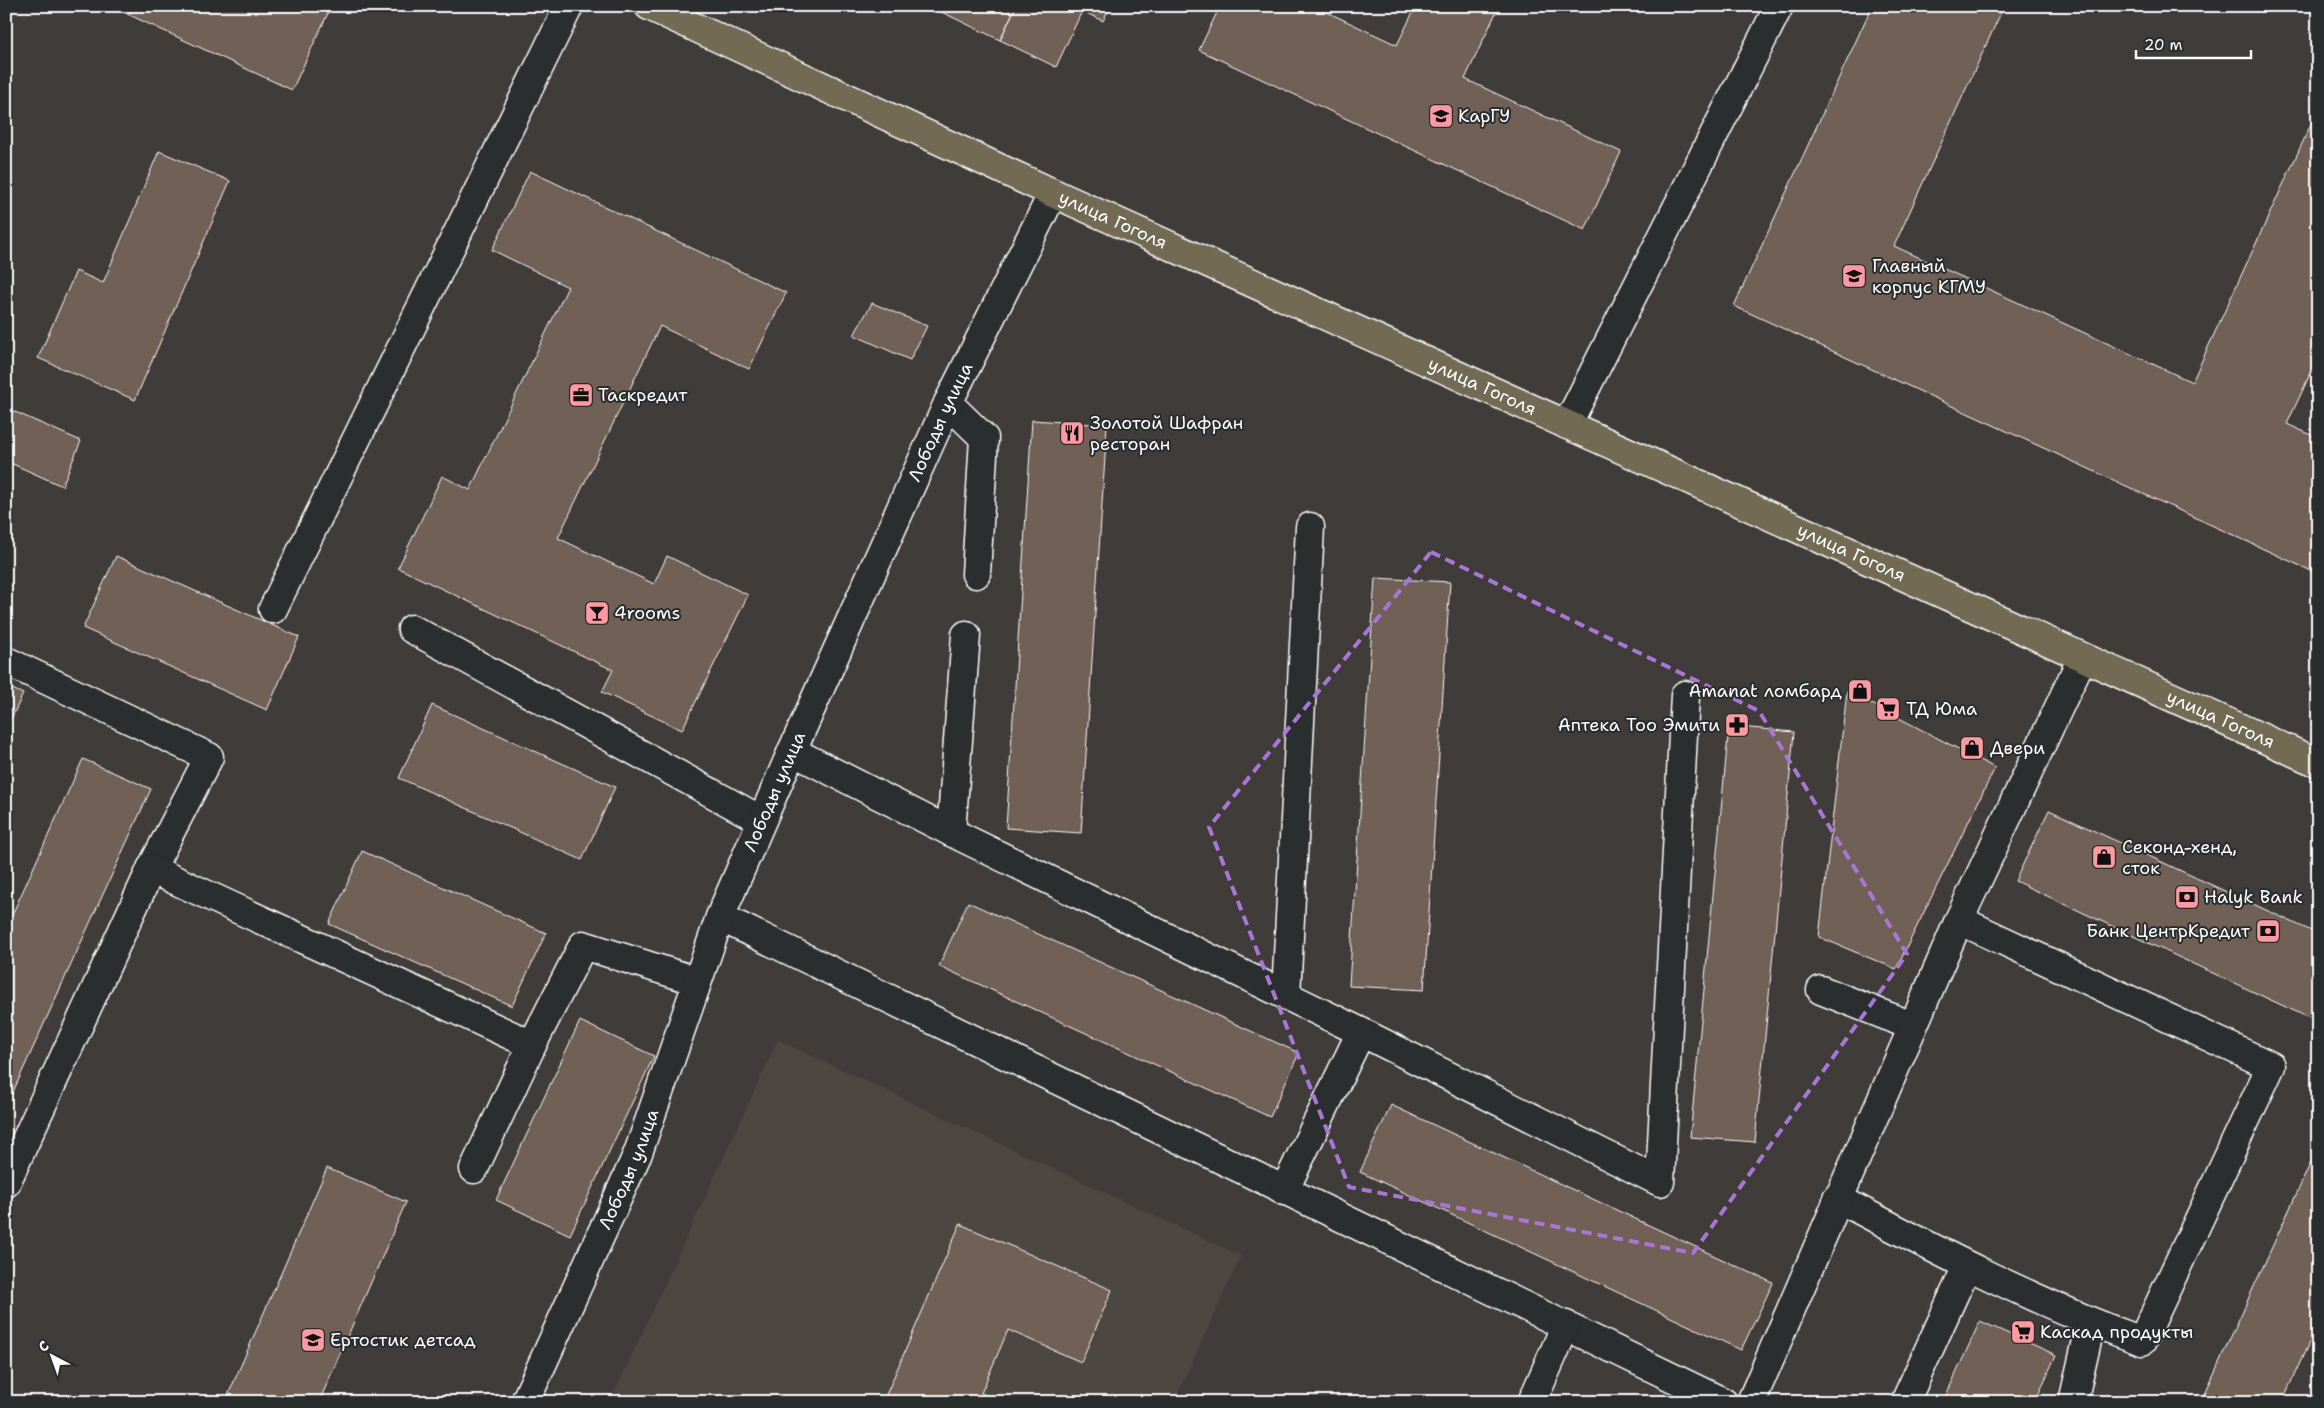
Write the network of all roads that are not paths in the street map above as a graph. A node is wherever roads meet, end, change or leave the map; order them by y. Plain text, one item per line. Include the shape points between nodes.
1 (569, 6) edge
2 (649, 6) edge
3 (1779, 6) edge
4 (1054, 193) junction
5 (948, 403) junction
6 (1567, 425) junction
7 (1310, 528) dead end
8 (976, 574) dead end
9 (273, 609) dead end
10 (412, 629) dead end
11 (966, 635) dead end
12 (2082, 658) junction
13 (6, 661) edge
14 (1685, 695) dead end
15 (792, 751) junction
16 (2318, 763) edge
17 (762, 820) junction
18 (950, 832) junction
19 (151, 869) junction
20 (720, 917) junction
21 (1959, 920) junction
22 (697, 981) junction
23 (1821, 990) dead end
24 (1286, 995) junction
25 (1912, 1026) junction
26 (1361, 1032) junction
27 (532, 1046) junction
28 (474, 1169) dead end
29 (6, 1183) edge
30 (1284, 1191) junction
31 (1838, 1198) junction
32 (1966, 1266) junction
33 (2091, 1323) junction
34 (1566, 1324) junction
35 (525, 1402) edge
36 (1532, 1402) edge
37 (1722, 1402) edge
38 (1751, 1402) edge
39 (1904, 1402) edge
40 (2073, 1402) edge

1 - 9 street
2 - 4 highway, улица Гоголя
3 - 6 street
4 - 5 street, Лободы улица
4 - 6 highway, улица Гоголя
5 - 8 street via 984,438
5 - 15 street, Лободы улица
6 - 12 highway, улица Гоголя
7 - 24 street
10 - 17 street
11 - 18 street
12 - 16 highway, улица Гоголя
12 - 21 street
13 - 19 street via 208,757
14 - 26 street via 1660,1182
15 - 17 street, Лободы улица
15 - 18 street
17 - 20 street, Лободы улица
18 - 24 street
19 - 27 street
19 - 29 street
20 - 22 street, Лободы улица
20 - 30 street
21 - 25 street
21 - 33 street via 2271,1066 2142,1341
22 - 27 street via 583,945
22 - 35 street, Лободы улица via 638,1153
23 - 25 street
24 - 26 street
25 - 31 street
26 - 30 street
27 - 28 street
30 - 34 street
31 - 32 street
31 - 38 street
32 - 33 street
32 - 39 street
33 - 40 street
34 - 36 street
34 - 37 street

